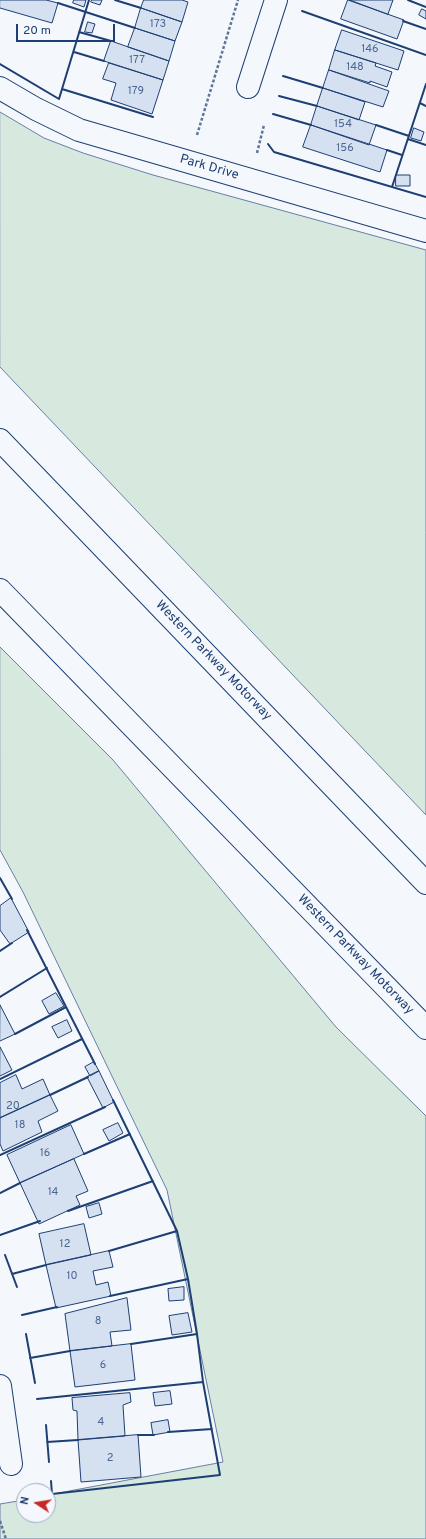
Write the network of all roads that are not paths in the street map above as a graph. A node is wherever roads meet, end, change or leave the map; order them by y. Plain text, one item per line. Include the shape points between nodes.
1 (276, 0) edge
2 (248, 87) dead end
3 (0, 88) edge
4 (426, 231) edge
5 (0, 440) edge
6 (0, 590) edge
7 (426, 883) edge
8 (426, 1028) edge
9 (0, 1386) edge
10 (11, 1464) dead end

1 - 2 main road
3 - 4 main road, Park Drive via 79,130
5 - 7 main road, Western Parkway Motorway
6 - 8 main road, Western Parkway Motorway
9 - 10 main road

